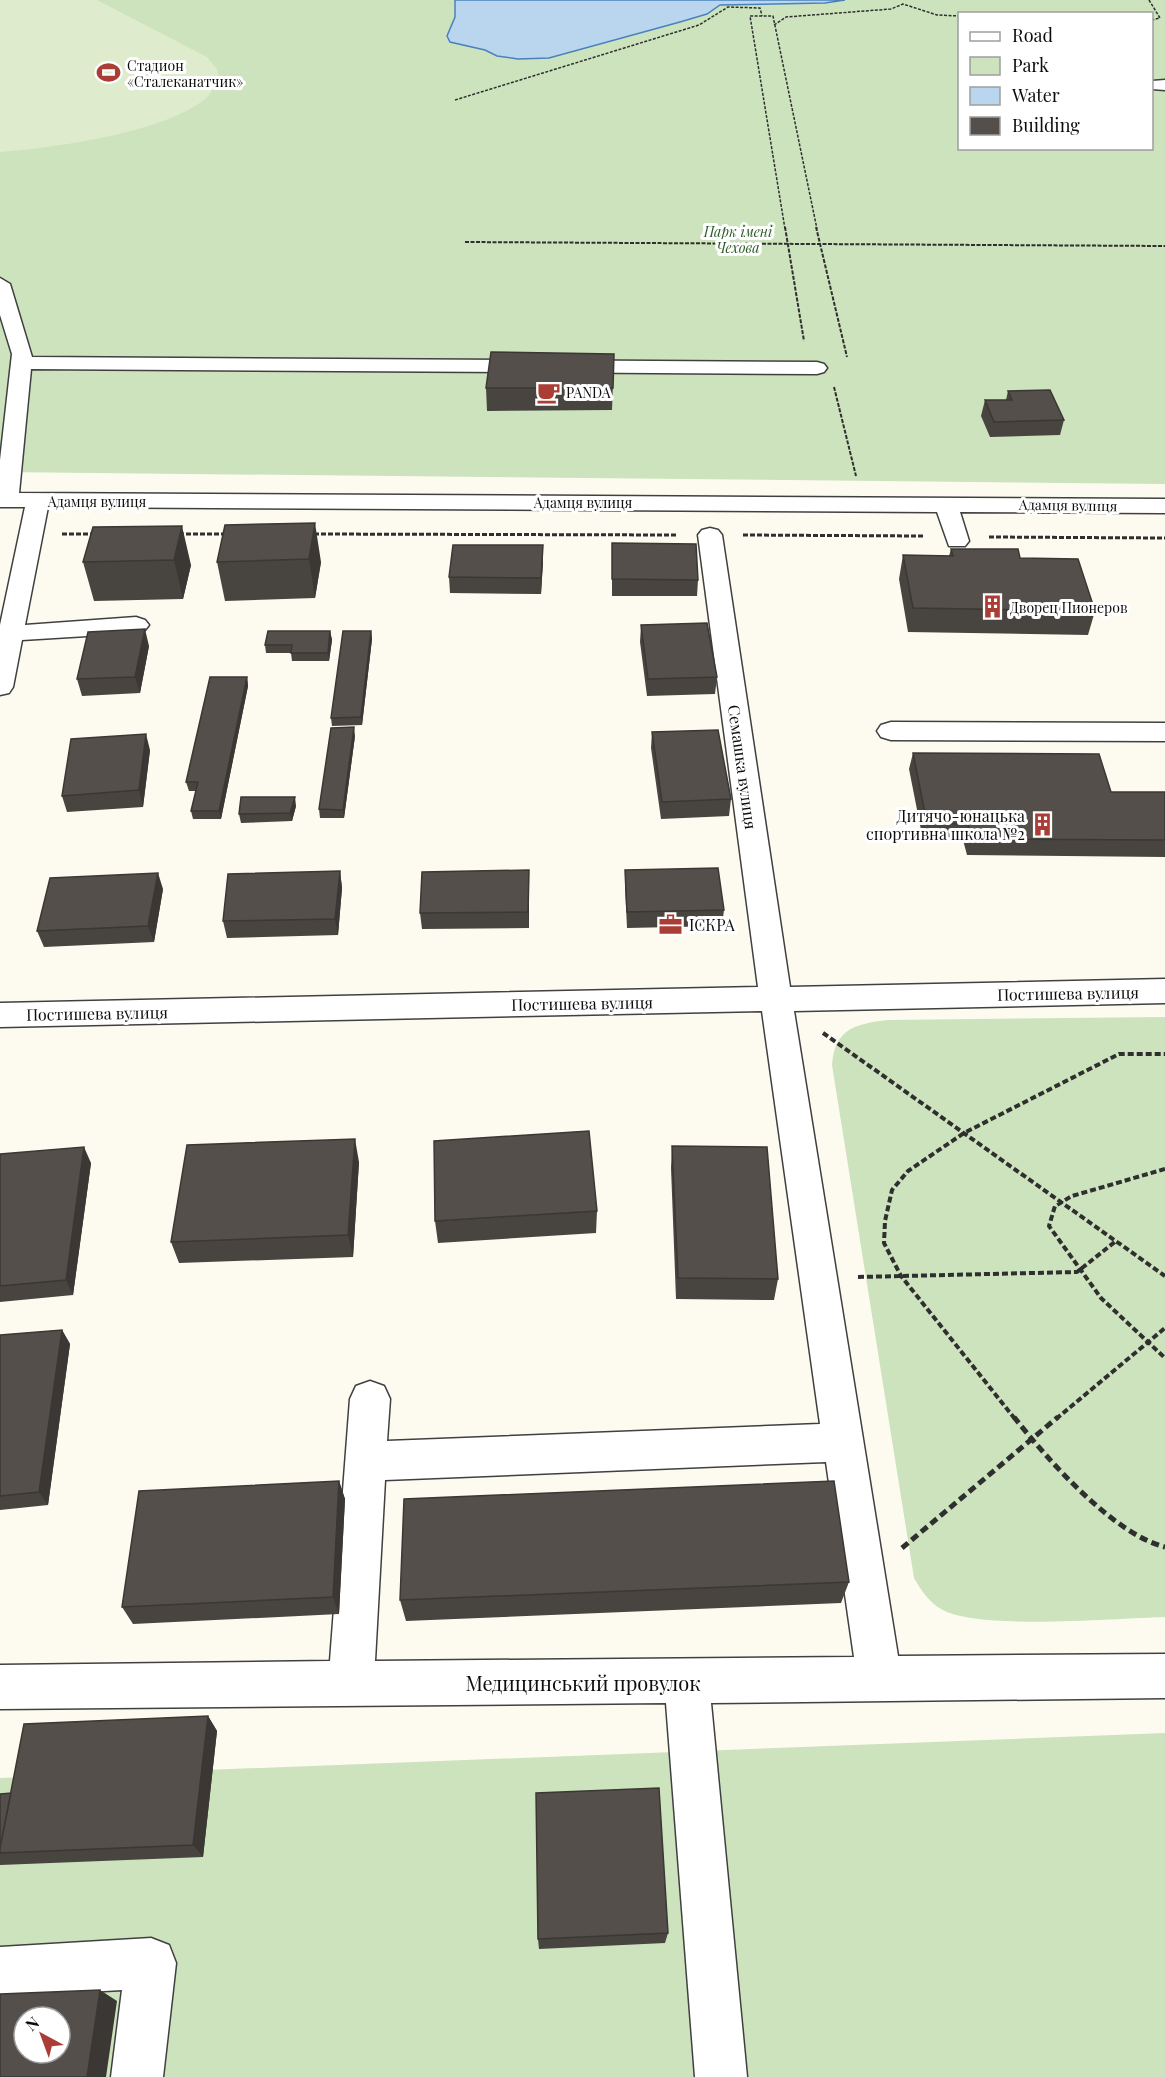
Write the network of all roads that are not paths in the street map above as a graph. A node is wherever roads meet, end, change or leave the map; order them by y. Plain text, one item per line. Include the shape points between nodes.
1 (0, 284) edge
2 (22, 363) junction
3 (824, 374) road end
4 (3, 500) edge
5 (38, 501) junction
6 (946, 504) junction
7 (1159, 506) edge
8 (1165, 530) edge
9 (710, 535) road end
10 (957, 541) dead end
11 (136, 625) dead end
12 (13, 633) junction
13 (0, 687) edge
14 (891, 731) dead end
15 (1165, 732) edge
16 (1165, 991) edge
17 (776, 999) junction
18 (0, 1015) edge
19 (370, 1399) dead end
20 (843, 1442) junction
21 (366, 1461) junction
22 (1165, 1676) edge
23 (879, 1678) junction
24 (687, 1682) junction
25 (351, 1683) junction
26 (0, 1687) edge
27 (0, 1972) edge
28 (137, 2077) edge
29 (721, 2077) edge

1 - 2 street
2 - 3 street
2 - 4 street
4 - 5 street, Адамця вулиця
5 - 6 street, Адамця вулиця
5 - 12 street
6 - 7 street, Адамця вулиця
6 - 10 street
7 - 8 street
9 - 17 street, Семашка вулиця
11 - 12 street
12 - 13 street
14 - 15 street
16 - 17 street, Постишева вулиця
17 - 18 street, Постишева вулиця
17 - 20 street, Семашка вулиця
19 - 21 street
20 - 21 street
20 - 23 street, Семашка вулиця
21 - 25 street
22 - 23 street, Медицинський провулок
23 - 24 street, Медицинський провулок
24 - 25 street, Медицинський провулок
24 - 29 street
25 - 26 street, Медицинський провулок
27 - 28 street via 151,1963

